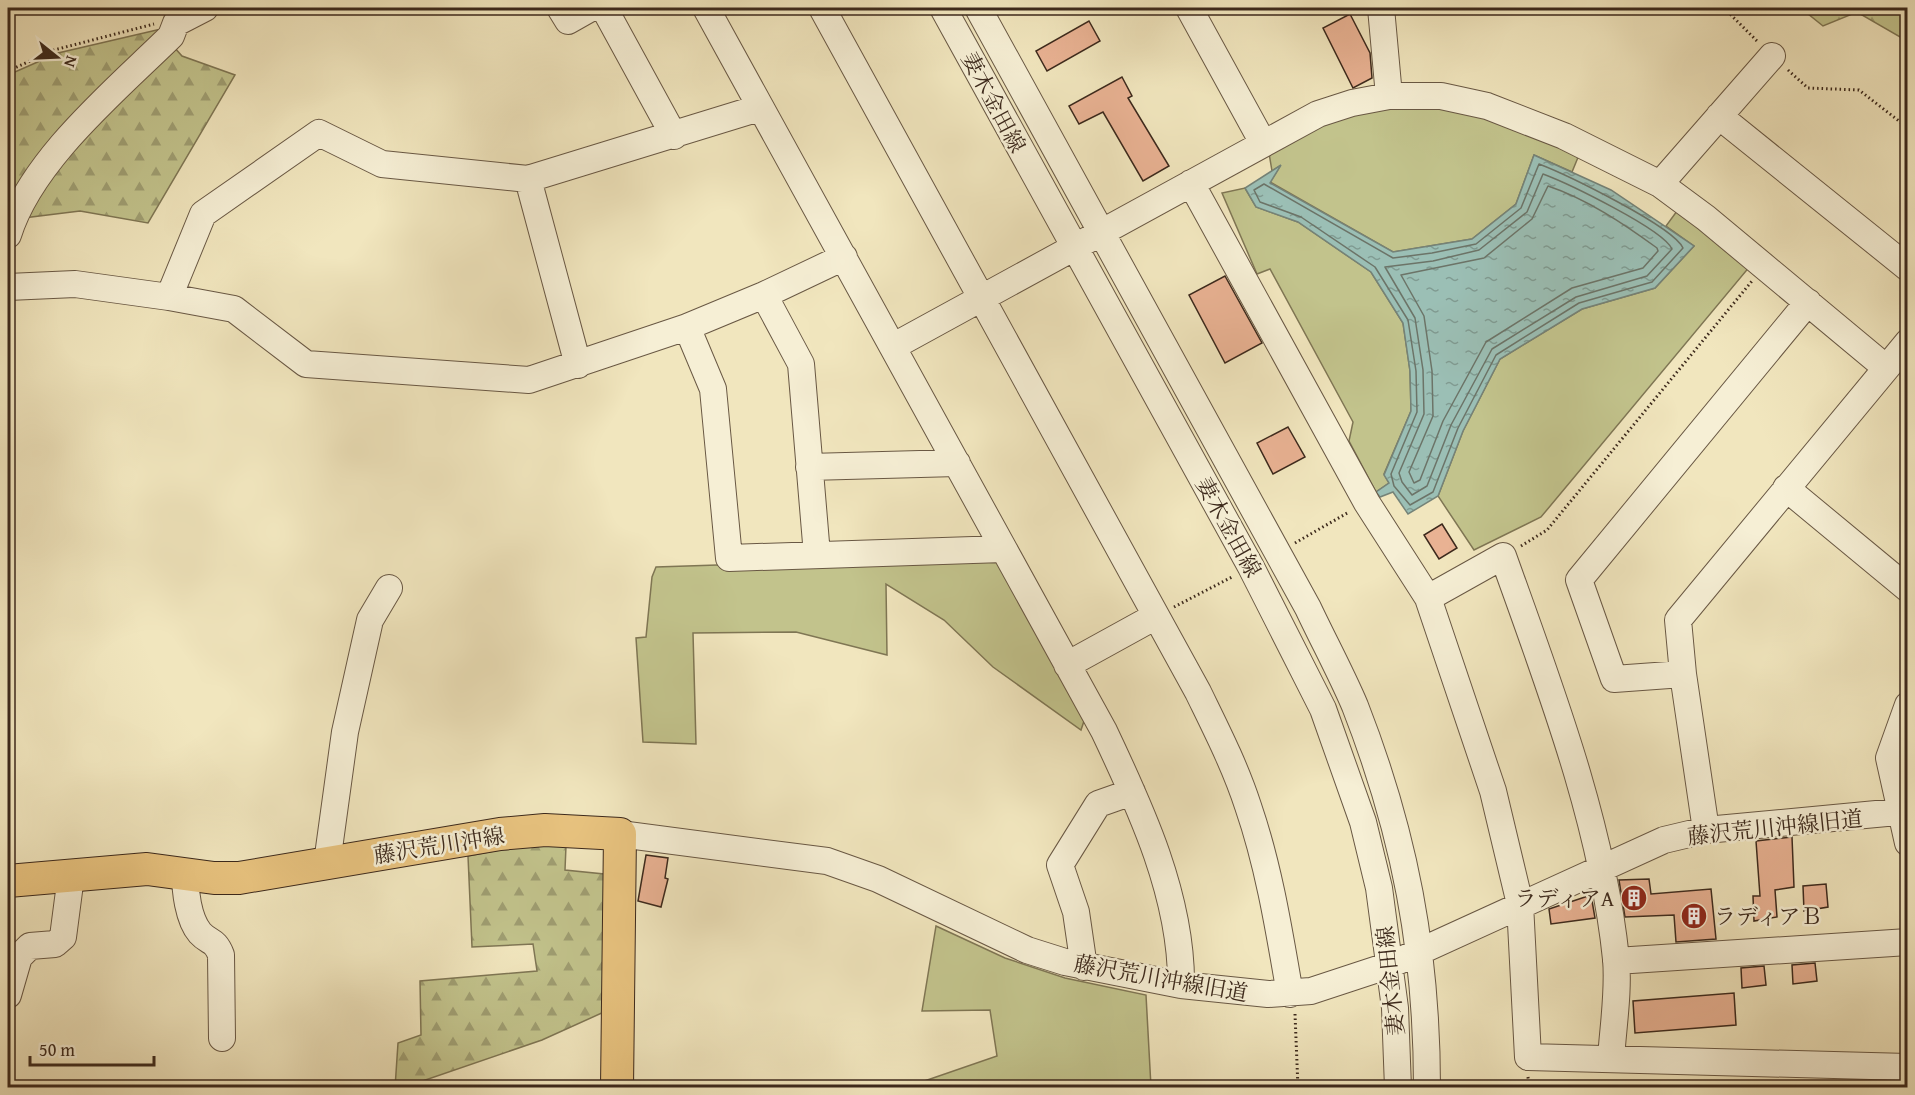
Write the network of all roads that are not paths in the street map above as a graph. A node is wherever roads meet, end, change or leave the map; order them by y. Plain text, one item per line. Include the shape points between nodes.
1 (204, 8) edge
2 (560, 8) edge
3 (591, 8) edge
4 (604, 8) edge
5 (706, 8) edge
6 (822, 8) edge
7 (943, 8) edge
8 (978, 8) edge
9 (1189, 8) edge
10 (1381, 8) edge
11 (1772, 56) road end
12 (1389, 96) junction
13 (759, 108) junction
14 (1719, 116) junction
15 (674, 136) junction
16 (1263, 143) junction
17 (528, 179) junction
18 (1191, 183) junction
19 (1660, 184) junction
20 (1101, 233) junction
21 (8, 235) edge
22 (1073, 248) junction
23 (844, 257) junction
24 (1908, 268) edge
25 (8, 287) edge
26 (764, 295) junction
27 (170, 297) junction
28 (983, 297) junction
29 (1808, 302) junction
30 (687, 327) junction
31 (1908, 342) edge
32 (894, 346) junction
33 (578, 365) junction
34 (1885, 367) junction
35 (957, 464) junction
36 (809, 467) junction
37 (1786, 488) junction
38 (1004, 549) junction
39 (817, 555) junction
40 (389, 588) dead end
41 (1908, 589) edge
42 (1428, 598) junction
43 (1156, 616) junction
44 (1067, 665) junction
45 (1683, 674) junction
46 (1908, 705) edge
47 (1132, 792) junction
48 (1904, 813) edge
49 (1706, 830) junction
50 (620, 834) junction
51 (1908, 843) edge
52 (327, 863) junction
53 (1601, 869) junction
54 (185, 873) junction
55 (71, 876) junction
56 (8, 880) edge
57 (1520, 904) junction
58 (1908, 942) edge
59 (1420, 951) junction
60 (1616, 961) junction
61 (1390, 965) junction
62 (1083, 967) junction
63 (1181, 986) junction
64 (8, 995) edge
65 (1292, 998) junction
66 (222, 1038) dead end
67 (1611, 1059) junction
68 (1908, 1068) edge
69 (617, 1088) edge
70 (1398, 1088) edge
71 (1427, 1088) edge

1 - 21 street via 176,23 171,36 95,110 38,175
2 - 3 street via 568,21
4 - 15 street
5 - 13 street
6 - 28 street
7 - 22 street, 妻木金田線
8 - 20 street, 妻木金田線
9 - 16 street
10 - 12 street
11 - 14 street
12 - 16 street via 1318,114
12 - 19 street via 1441,96 1487,106 1564,136
13 - 15 street
13 - 23 street
14 - 19 street
14 - 24 street
15 - 17 street
16 - 18 street
17 - 27 street via 382,164 319,133 203,214
17 - 33 street
18 - 20 street
18 - 42 street via 1367,503
19 - 29 street
20 - 22 street
20 - 59 street, 妻木金田線 via 1308,608 1354,705 1392,815
22 - 28 street
22 - 61 street, 妻木金田線 via 1251,567 1323,709 1363,822 1379,888
23 - 26 street
23 - 32 street
25 - 27 street via 75,284
26 - 30 street
26 - 36 street via 801,364
27 - 33 street via 234,309 306,364 529,380
28 - 32 street
28 - 43 street
29 - 34 street
29 - 45 street via 1579,580 1614,679
30 - 33 street
30 - 39 street via 713,389 729,558
31 - 34 street
32 - 35 street
34 - 37 street
35 - 36 street
35 - 38 street
36 - 39 street
37 - 41 street
37 - 45 street via 1678,620
38 - 39 street
38 - 44 street
40 - 52 street via 370,620 365,642 345,732
42 - 53 street via 1503,556 1554,700
42 - 57 street via 1493,791
43 - 44 street
43 - 65 street via 1229,755 1248,806 1273,894
44 - 47 street
45 - 49 street
46 - 48 street via 1889,758
47 - 62 street via 1098,804 1060,865 1076,912
47 - 63 street via 1162,874 1176,930
48 - 49 street, 藤沢荒川沖線旧道
48 - 51 street
49 - 53 street, 藤沢荒川沖線旧道 via 1664,840
50 - 52 main road, 藤沢荒川沖線 via 556,830 500,834
50 - 62 street, 藤沢荒川沖線旧道 via 806,864 827,861 878,879 1027,950
50 - 69 main road
52 - 54 main road, 藤沢荒川沖線 via 239,878
53 - 57 street, 藤沢荒川沖線旧道
53 - 60 street
54 - 55 main road, 藤沢荒川沖線 via 147,869
54 - 66 street via 185,887 199,932 217,944 221,956
55 - 56 main road, 藤沢荒川沖線
55 - 64 street via 63,937 54,944 30,946 19,957
57 - 59 street, 藤沢荒川沖線旧道
57 - 67 street via 1528,1057
58 - 60 street
59 - 61 street, 藤沢荒川沖線旧道
59 - 71 street, 妻木金田線
60 - 67 street
61 - 65 street, 藤沢荒川沖線旧道
61 - 70 street, 妻木金田線
62 - 63 street, 藤沢荒川沖線旧道
63 - 65 street, 藤沢荒川沖線旧道
67 - 68 street

